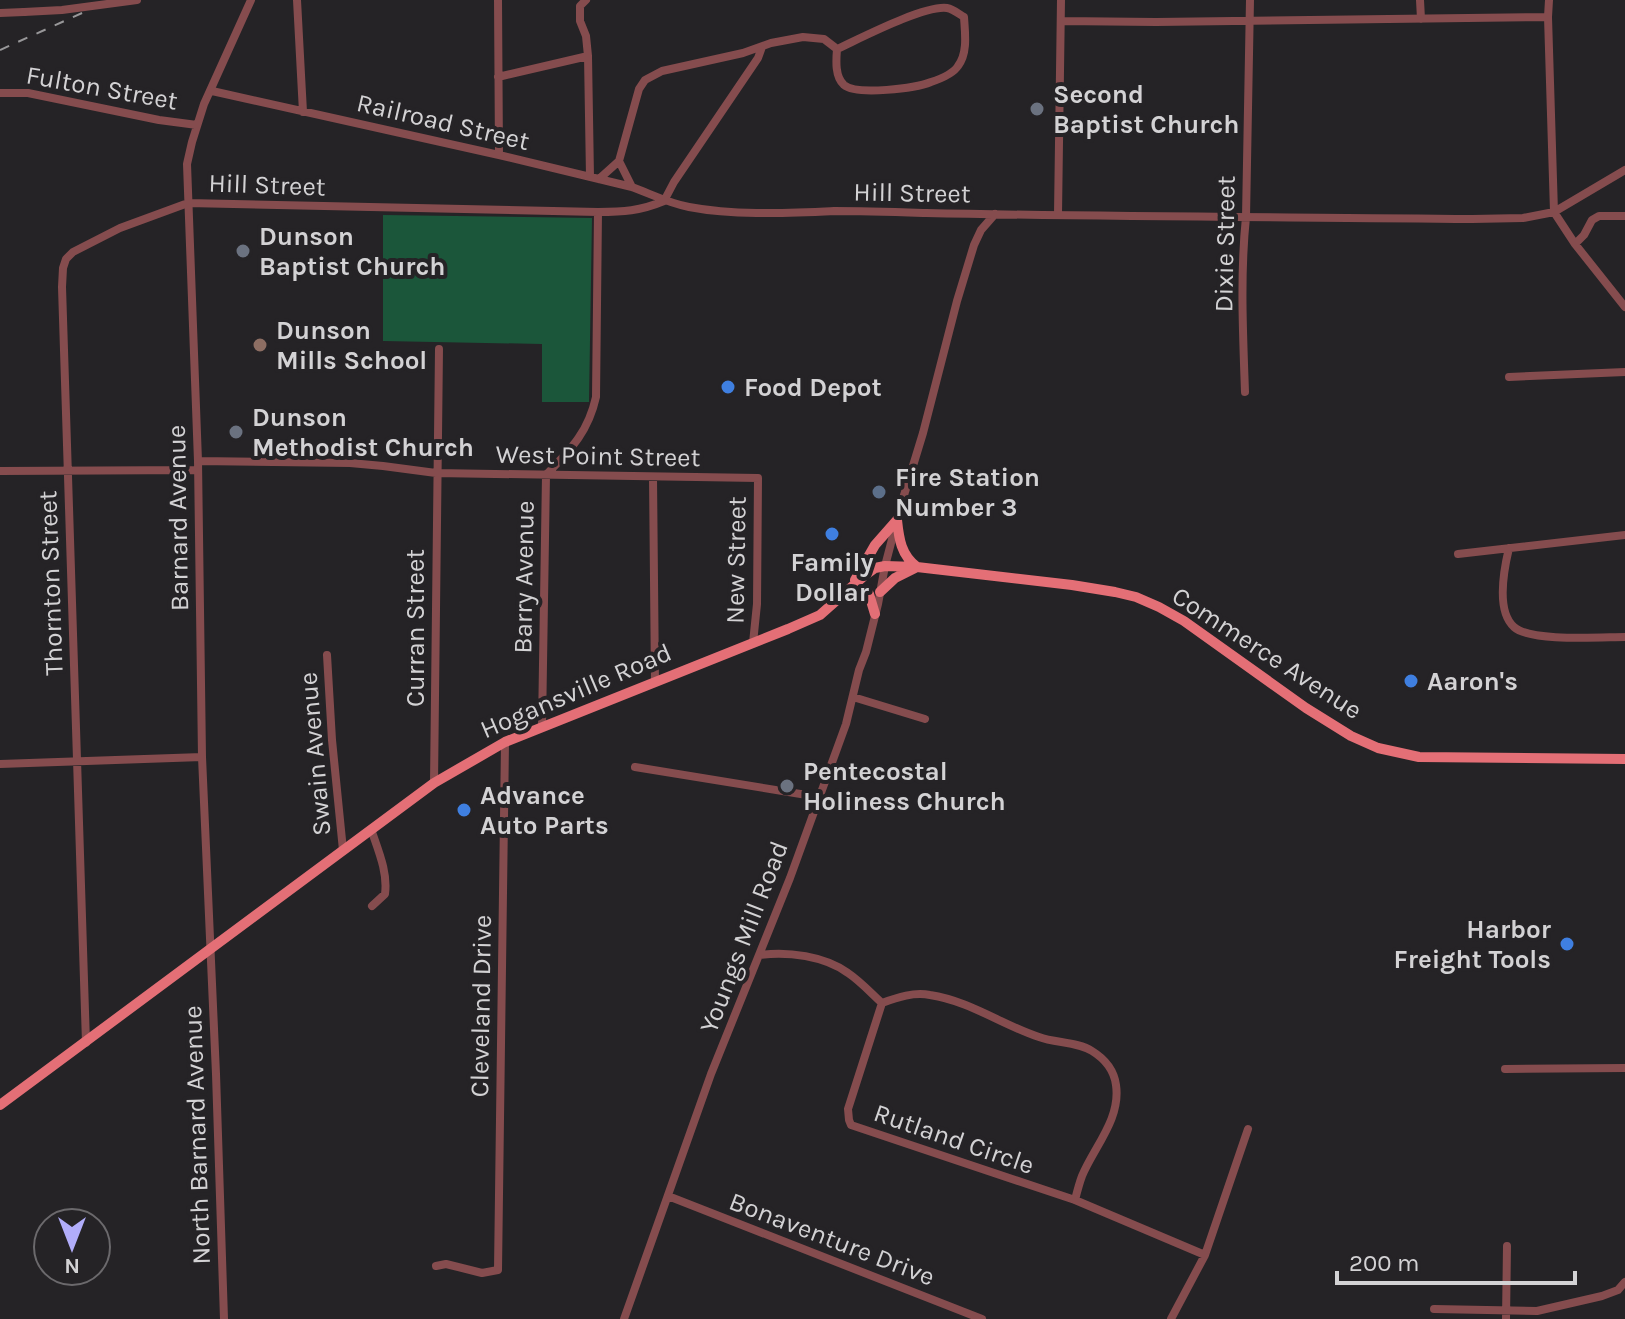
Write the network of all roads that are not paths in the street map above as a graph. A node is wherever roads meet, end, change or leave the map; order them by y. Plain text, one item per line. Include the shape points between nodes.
1 (137, 0) edge
2 (251, 0) edge
3 (297, 0) edge
4 (498, 0) edge
5 (586, 0) edge
6 (1061, 0) edge
7 (1250, 0) edge
8 (1420, 0) edge
9 (1549, 0) edge
10 (0, 13) edge
11 (1548, 17) junction
12 (1421, 19) junction
13 (1249, 20) junction
14 (1061, 21) junction
15 (762, 47) junction
16 (837, 49) junction
17 (588, 56) junction
18 (498, 77) junction
19 (212, 91) junction
20 (0, 93) edge
21 (303, 112) junction
22 (197, 125) junction
23 (499, 155) junction
24 (619, 161) junction
25 (1625, 170) edge
26 (594, 178) junction
27 (632, 187) junction
28 (664, 201) junction
29 (188, 203) junction
30 (598, 212) junction
31 (1554, 212) junction
32 (995, 214) junction
33 (1058, 214) junction
34 (1625, 216) edge
35 (1246, 217) junction
36 (1575, 244) junction
37 (1625, 307) edge
38 (439, 349) dead end
39 (1625, 372) edge
40 (1509, 377) dead end
41 (1245, 392) dead end
42 (198, 466) junction
43 (68, 470) junction
44 (0, 471) edge
45 (436, 473) junction
46 (546, 475) junction
47 (653, 477) junction
48 (758, 478) joint
49 (897, 520) junction
50 (1625, 535) edge
51 (1509, 548) junction
52 (1458, 554) dead end
53 (885, 566) junction
54 (917, 567) junction
55 (849, 590) junction
56 (880, 592) junction
57 (875, 614) junction
58 (1625, 637) edge
59 (753, 643) junction
60 (327, 655) dead end
61 (655, 682) junction
62 (853, 697) junction
63 (925, 719) dead end
64 (542, 727) junction
65 (505, 742) junction
66 (202, 757) junction
67 (1625, 759) edge
68 (77, 761) junction
69 (0, 764) edge
70 (635, 767) dead end
71 (434, 783) junction
72 (819, 797) junction
73 (371, 829) junction
74 (343, 850) junction
75 (372, 906) dead end
76 (210, 949) junction
77 (760, 955) junction
78 (882, 1003) junction
79 (86, 1043) junction
80 (1625, 1068) edge
81 (1505, 1069) dead end
82 (0, 1105) edge
83 (1248, 1129) dead end
84 (668, 1196) junction
85 (1075, 1200) junction
86 (1507, 1246) dead end
87 (1205, 1255) junction
88 (436, 1266) dead end
89 (1625, 1282) edge
90 (1434, 1309) dead end
91 (1506, 1315) edge
92 (224, 1319) edge
93 (624, 1319) edge
94 (982, 1319) edge
95 (1171, 1319) edge

1 - 10 street, bridge
2 - 19 street, Barnard Avenue
3 - 21 street
4 - 18 street
5 - 17 street via 580,6 580,21
6 - 14 street
7 - 13 street, Dixie Street
8 - 12 street
9 - 11 street
11 - 12 street
11 - 31 street
12 - 13 street
13 - 14 street
13 - 35 street, Dixie Street
14 - 33 street
15 - 16 street via 803,37 824,39
15 - 24 street via 662,71 645,80
15 - 28 street
16 - 16 street via 936,9 964,17 961,62 929,83 891,89 846,87 836,66
17 - 18 street
17 - 26 street
18 - 23 street
19 - 21 street, Railroad Street
19 - 22 street, Barnard Avenue
20 - 22 street, Fulton Street via 28,93
21 - 23 street, Railroad Street
22 - 29 street, Barnard Avenue via 187,164
23 - 26 street, Railroad Street
24 - 26 street
24 - 27 street
25 - 31 street, Hill Street
26 - 27 street, Railroad Street
27 - 28 street, Railroad Street
28 - 30 street, Hill Street via 646,209
28 - 32 street, Hill Street via 775,213
29 - 30 street, Hill Street
29 - 42 street, Barnard Avenue
29 - 43 street, Thornton Street via 120,228 66,259 62,287
30 - 46 street via 596,397 575,445
31 - 35 street, Hill Street via 1485,219
31 - 36 street
32 - 33 street, Hill Street
32 - 49 street via 974,245
33 - 35 street, Hill Street
34 - 36 street via 1599,216
35 - 41 street, Dixie Street
36 - 37 street
38 - 45 street, Curran Street
39 - 40 street
42 - 43 street, West Point Street
42 - 45 street, West Point Street via 350,463
42 - 66 street, Barnard Avenue
43 - 44 street, West Point Street
43 - 68 street, Thornton Street
45 - 46 street, West Point Street
45 - 71 street, Curran Street
46 - 47 street, West Point Street
46 - 64 street, Barry Avenue
47 - 48 street, West Point Street
47 - 61 street
48 - 59 street, New Street
49 - 53 street
49 - 54 main road via 903,551
49 - 55 main road via 875,545
50 - 51 street
51 - 52 street
51 - 58 street via 1503,602 1513,627 1532,635
53 - 54 main road, Commerce Avenue
53 - 55 main road, Hogansville Road
53 - 56 street, Youngs Mill Road
54 - 56 main road
54 - 67 main road, Commerce Avenue via 1136,597 1184,621 1306,708 1378,748 1419,757
55 - 57 main road via 869,594
55 - 59 main road, Hogansville Road via 820,615
56 - 57 street, Youngs Mill Road
57 - 62 street, Youngs Mill Road
59 - 61 main road, Hogansville Road
60 - 74 street, Swain Avenue
61 - 64 main road, Hogansville Road
62 - 63 street
62 - 72 street, Youngs Mill Road
64 - 65 main road, Hogansville Road
65 - 71 main road, Hogansville Road
65 - 88 street, Cleveland Drive via 498,1270 482,1273
66 - 68 street
66 - 76 street, Barnard Avenue
68 - 69 street
68 - 79 street, Thornton Street
70 - 72 street
71 - 73 main road, Hogansville Road
72 - 77 street, Youngs Mill Road
73 - 74 main road, Hogansville Road
73 - 75 street via 386,887
74 - 76 main road, Hogansville Road
76 - 79 main road, Hogansville Road
76 - 92 street, North Barnard Avenue
77 - 78 street via 810,957 845,970
77 - 84 street, Youngs Mill Road
78 - 85 street, Rutland Circle via 848,1109 851,1125
78 - 85 street via 928,994 961,1002 1038,1037 1091,1050 1110,1066 1116,1084 1111,1119
79 - 82 main road, Hogansville Road
80 - 81 street
83 - 87 street
84 - 93 street, Youngs Mill Road
84 - 94 street, Bonaventure Drive
85 - 87 street, Rutland Circle
86 - 91 street
87 - 95 street
89 - 91 street via 1618,1290 1574,1303
90 - 91 street

